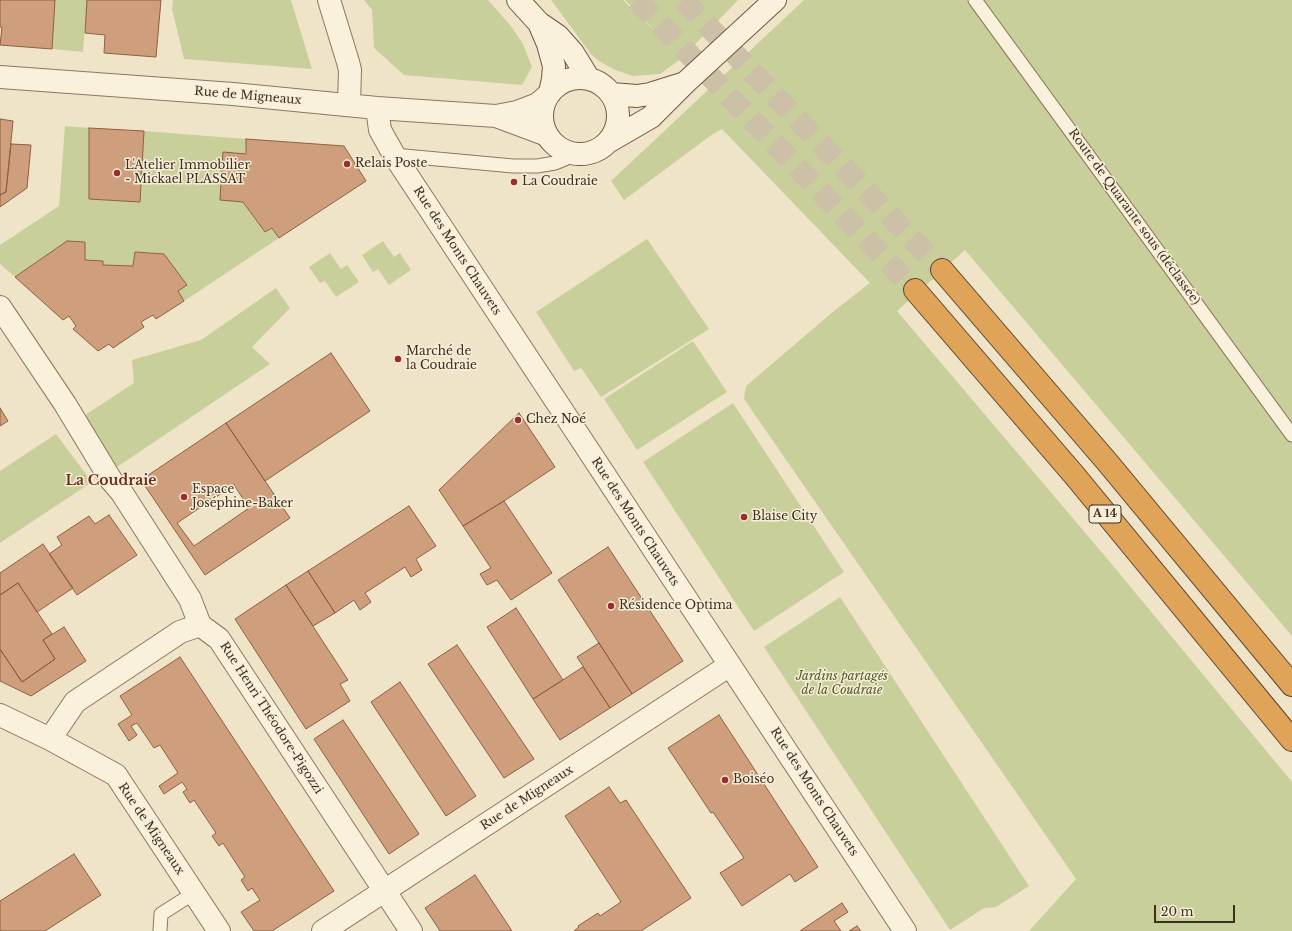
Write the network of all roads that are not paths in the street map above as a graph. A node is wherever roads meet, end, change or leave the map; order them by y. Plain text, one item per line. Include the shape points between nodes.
1 (329, 0) edge
2 (518, 0) edge
3 (775, 0) edge
4 (975, 0) edge
5 (539, 23) junction
6 (0, 76) edge
7 (589, 79) junction
8 (685, 83) junction
9 (548, 94) junction
10 (611, 94) junction
11 (349, 105) junction
12 (377, 108) junction
13 (496, 116) junction
14 (547, 135) junction
15 (608, 142) junction
16 (572, 153) junction
17 (394, 155) junction
18 (942, 270) tunnel mouth
19 (915, 290) tunnel mouth
20 (0, 307) edge
21 (1292, 435) edge
22 (200, 625) junction
23 (730, 665) junction
24 (1292, 685) edge
25 (0, 715) edge
26 (50, 739) junction
27 (1292, 740) edge
28 (385, 891) junction
29 (194, 893) junction
30 (160, 931) edge
31 (219, 931) edge
32 (323, 931) edge
33 (411, 931) edge
34 (905, 931) edge

1 - 11 street via 350,70
2 - 5 street
3 - 8 street
4 - 21 lane, Route de Quarante sous (déclassée)
5 - 7 street via 558,36 573,53
5 - 9 street via 554,66
6 - 11 street, Rue de Migneaux
7 - 9 street, Rue de Migneaux via 566,80
7 - 10 street via 602,85
8 - 10 street via 650,94
8 - 15 street via 651,117
9 - 13 street, Rue de Migneaux via 538,104
9 - 14 street via 542,117
10 - 15 street via 617,106 618,116 616,127
11 - 12 street, Rue de Migneaux
12 - 13 street, Rue de Migneaux
12 - 17 street, Rue des Monts Chauvets via 380,130
13 - 14 street, Rue de Migneaux
14 - 16 street, Rue de Migneaux via 557,146
15 - 16 street via 594,151
16 - 17 lane via 555,163 537,166
17 - 23 street, Rue des Monts Chauvets
18 - 24 highway, A 14 via 1108,463
19 - 27 highway, A 14 via 1075,476
20 - 22 street via 190,599
22 - 26 street via 180,632 75,702
22 - 28 street, Rue Henri Théodore-Pigozzi via 219,639
23 - 28 street, Rue de Migneaux
23 - 34 street, Rue des Monts Chauvets
25 - 26 street, Rue de Migneaux
26 - 29 street, Rue de Migneaux via 116,775
28 - 32 street, Rue de Migneaux
28 - 33 street, Rue Henri Théodore-Pigozzi
29 - 30 lane via 161,914
29 - 31 street, Rue de Migneaux

